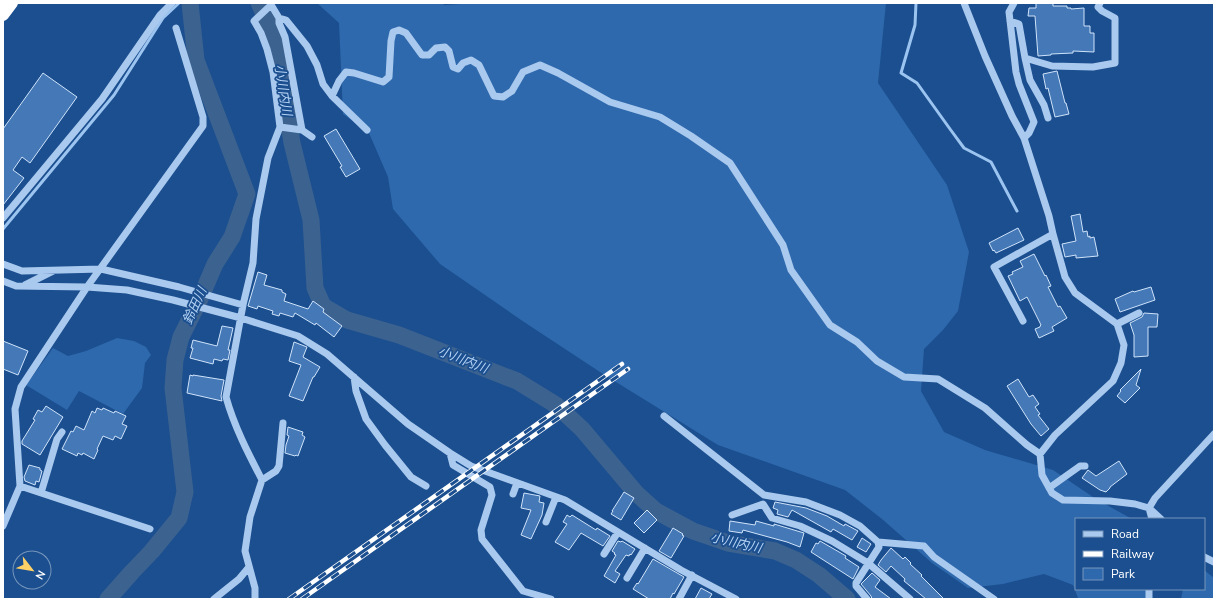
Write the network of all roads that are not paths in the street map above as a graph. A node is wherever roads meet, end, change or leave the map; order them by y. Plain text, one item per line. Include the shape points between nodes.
1 (12, 3) edge
2 (172, 3) edge
3 (964, 3) edge
4 (1014, 3) edge
5 (1100, 3) edge
6 (270, 4) edge
7 (3, 15) edge
8 (279, 18) junction
9 (1010, 22) junction
10 (176, 28) dead end
11 (1025, 58) junction
12 (332, 96) junction
13 (1048, 118) dead end
14 (282, 128) junction
15 (302, 130) junction
16 (367, 130) dead end
17 (312, 137) dead end
18 (1024, 138) junction
19 (3, 218) edge
20 (1053, 234) junction
21 (3, 264) edge
22 (101, 268) junction
23 (55, 270) junction
24 (3, 282) edge
25 (23, 286) junction
26 (88, 287) junction
27 (243, 305) junction
28 (1140, 313) dead end
29 (241, 318) junction
30 (1023, 321) dead end
31 (1117, 324) junction
32 (354, 377) junction
33 (664, 416) dead end
34 (283, 423) dead end
35 (62, 432) dead end
36 (1214, 434) edge
37 (450, 453) junction
38 (1040, 454) junction
39 (1085, 466) dead end
40 (262, 480) junction
41 (517, 483) junction
42 (20, 486) junction
43 (426, 486) dead end
44 (1050, 488) junction
45 (41, 493) junction
46 (514, 494) dead end
47 (764, 495) junction
48 (556, 497) junction
49 (763, 504) junction
50 (1150, 508) junction
51 (732, 515) dead end
52 (5, 518) edge
53 (1152, 518) edge
54 (1160, 518) edge
55 (546, 522) dead end
56 (3, 526) edge
57 (150, 529) dead end
58 (618, 532) junction
59 (878, 542) junction
60 (645, 548) junction
61 (604, 554) dead end
62 (1205, 558) edge
63 (1214, 562) edge
64 (868, 563) junction
65 (249, 567) junction
66 (692, 575) junction
67 (627, 578) dead end
68 (534, 597) edge
69 (214, 599) edge
70 (255, 599) edge
71 (551, 599) edge
72 (679, 599) edge
73 (736, 599) edge
74 (867, 599) edge
75 (910, 599) edge
76 (994, 599) edge

1 - 7 highway
2 - 19 street via 160,15 102,99
3 - 18 street via 985,56
4 - 9 street via 1010,12
5 - 11 street via 1098,7 1102,11 1115,18 1115,63 1093,67 1052,66
6 - 8 street
6 - 14 street via 254,21 267,49
8 - 12 street via 286,20 307,46 318,65 323,84
8 - 15 street via 285,37
9 - 11 street via 1019,24
9 - 18 street via 1016,72 1034,122
10 - 22 street via 203,117 203,126
11 - 13 street via 1030,80
12 - 16 street
12 - 38 street via 346,72 383,82 389,77 393,32 399,30 406,33 422,55 429,55 436,48 445,47 449,51 453,67 458,69 463,63 471,60 479,65 494,96 503,97 512,91 523,72 540,65 610,102 660,117 730,163 783,245 792,270 830,325 857,342 877,361 904,377 938,378 985,408
14 - 15 street
14 - 27 street via 268,158 256,219 253,263
15 - 17 street
18 - 20 street
20 - 30 street via 994,267
20 - 31 street via 1064,277 1075,293
21 - 23 street via 22,271
22 - 23 street
22 - 26 street
22 - 27 street
23 - 25 street
24 - 25 street
25 - 26 street
26 - 29 street via 127,290
26 - 42 street via 21,387 15,409
27 - 29 street
28 - 31 street
29 - 32 street via 298,336 327,354
29 - 40 street via 226,397 246,450
31 - 38 street via 1124,345 1121,363 1113,381 1055,435
32 - 37 street via 408,424
32 - 43 street via 366,419 411,477
33 - 47 street
34 - 40 street via 279,466
35 - 45 street via 57,439
36 - 50 street via 1169,481
37 - 41 street via 471,466
37 - 68 street via 453,465 490,486 492,495 481,530 482,538 524,591
38 - 44 street via 1042,474
39 - 44 street via 1080,466
40 - 65 street via 250,517 245,551
41 - 46 street
41 - 48 street
42 - 45 street
42 - 52 street
44 - 50 street via 1052,494 1063,500 1110,500
45 - 57 street
47 - 49 street
47 - 59 street via 806,502 840,515 860,526
48 - 55 street
48 - 58 street
49 - 51 street
49 - 64 street via 772,518 807,529
50 - 53 street
50 - 54 street
52 - 56 street
58 - 60 street
58 - 61 street
59 - 64 street via 879,547
59 - 76 street via 924,546 934,557
60 - 66 street
60 - 67 street
62 - 63 street
64 - 74 street via 856,583
64 - 75 street
65 - 69 street via 239,579
65 - 70 street
66 - 72 street
66 - 73 street
68 - 71 street

